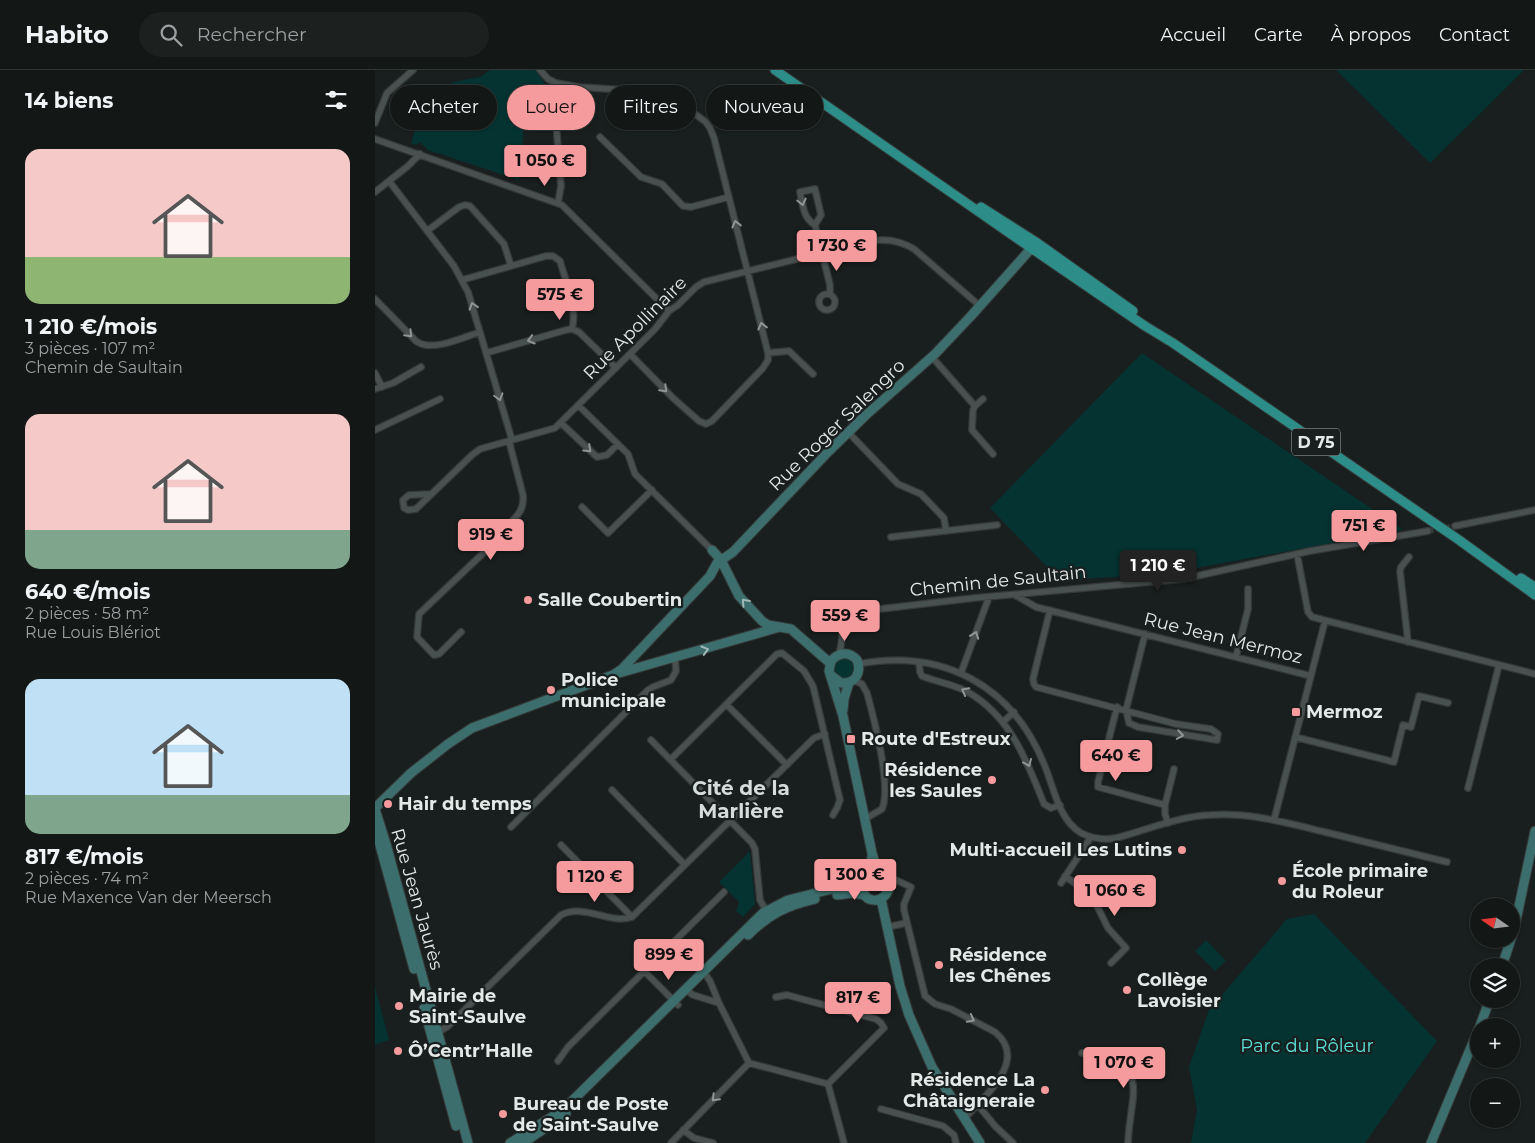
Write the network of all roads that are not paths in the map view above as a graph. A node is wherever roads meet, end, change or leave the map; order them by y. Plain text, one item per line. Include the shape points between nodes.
1 (540, 70) edge
2 (775, 70) edge
3 (410, 71) edge
4 (556, 83) junction
5 (375, 123) edge
6 (601, 137) dead end
7 (375, 139) edge
8 (420, 154) junction
9 (389, 181) junction
10 (375, 192) edge
11 (729, 197) junction
12 (557, 203) junction
13 (815, 225) junction
14 (427, 231) junction
15 (1034, 245) junction
16 (822, 254) junction
17 (511, 266) junction
18 (748, 271) junction
19 (462, 280) junction
20 (830, 294) dead end
21 (375, 299) edge
22 (980, 306) junction
23 (669, 311) junction
24 (572, 329) junction
25 (480, 332) junction
26 (486, 353) junction
27 (769, 353) junction
28 (629, 354) junction
29 (932, 357) junction
30 (421, 367) dead end
31 (616, 368) junction
32 (375, 373) edge
33 (813, 374) dead end
34 (382, 387) junction
35 (375, 389) edge
36 (440, 399) dead end
37 (983, 399) dead end
38 (579, 405) junction
39 (975, 406) junction
40 (561, 423) junction
41 (375, 430) edge
42 (848, 432) junction
43 (510, 441) junction
44 (618, 444) junction
45 (993, 454) dead end
46 (652, 490) junction
47 (431, 494) junction
48 (582, 507) dead end
49 (1535, 510) edge
50 (997, 525) dead end
51 (1455, 526) tunnel mouth
52 (1428, 530) tunnel mouth
53 (946, 531) junction
54 (891, 537) dead end
55 (1459, 540) junction
56 (712, 550) junction
57 (1297, 554) junction
58 (1409, 557) dead end
59 (721, 560) junction
60 (712, 572) junction
61 (731, 581) junction
62 (1535, 587) edge
63 (1248, 589) dead end
64 (1015, 594) junction
65 (1535, 595) edge
66 (989, 597) junction
67 (1050, 610) junction
68 (1325, 621) junction
69 (762, 622) junction
70 (780, 627) junction
71 (461, 632) dead end
72 (758, 633) junction
73 (1145, 634) junction
74 (1408, 642) junction
75 (839, 654) junction
76 (636, 655) junction
77 (1237, 657) junction
78 (675, 658) junction
79 (919, 662) junction
80 (830, 663) junction
81 (858, 664) junction
82 (1499, 665) junction
83 (641, 666) junction
84 (961, 673) junction
85 (1535, 674) edge
86 (613, 675) junction
87 (831, 676) junction
88 (1311, 676) junction
89 (851, 682) junction
90 (1447, 703) dead end
91 (727, 705) junction
92 (1117, 708) junction
93 (1126, 710) junction
94 (1014, 712) junction
95 (843, 716) junction
96 (1003, 722) junction
97 (825, 734) junction
98 (1295, 737) junction
99 (651, 740) dead end
100 (671, 760) junction
101 (787, 765) junction
102 (1175, 769) dead end
103 (1468, 788) dead end
104 (612, 790) dead end
105 (391, 791) junction
106 (375, 795) edge
107 (1060, 805) junction
108 (1165, 805) junction
109 (375, 808) edge
110 (833, 815) dead end
111 (865, 819) junction
112 (730, 820) junction
113 (1274, 820) junction
114 (1167, 823) junction
115 (511, 826) dead end
116 (375, 827) edge
117 (1535, 831) edge
118 (1091, 837) junction
119 (561, 845) dead end
120 (872, 853) junction
121 (1447, 862) dead end
122 (685, 865) junction
123 (1065, 876) junction
124 (883, 877) junction
125 (865, 880) junction
126 (1061, 882) dead end
127 (724, 892) dead end
128 (865, 895) junction
129 (881, 899) junction
130 (768, 914) junction
131 (632, 917) junction
132 (906, 923) junction
133 (888, 927) junction
134 (1505, 958) edge
135 (1111, 963) dead end
136 (645, 972) junction
137 (705, 974) junction
138 (688, 991) junction
139 (776, 997) dead end
140 (676, 1003) junction
141 (719, 1003) junction
142 (434, 1033) junction
143 (1470, 1049) edge
144 (1082, 1053) dead end
145 (558, 1061) dead end
146 (749, 1064) junction
147 (828, 1084) junction
148 (977, 1105) junction
149 (881, 1108) dead end
150 (965, 1118) junction
151 (683, 1130) junction
152 (461, 1143) edge
153 (467, 1143) edge
154 (510, 1143) edge
155 (523, 1143) edge
156 (671, 1143) edge
157 (713, 1143) edge
158 (844, 1143) edge
159 (956, 1143) edge
160 (980, 1143) edge
161 (1013, 1143) edge
162 (1128, 1143) edge
163 (1431, 1143) edge

1 - 4 street
2 - 15 main road, D 75
3 - 5 street via 387,93
4 - 11 street via 649,92 681,104 712,130
4 - 12 street via 554,97 561,186
6 - 11 street via 641,177 662,184 685,206
7 - 8 street
8 - 9 street
8 - 12 street
9 - 10 street
9 - 14 street
18 -> 11 street
12 - 23 street via 569,210
13 -> 13 street via 821,215 815,189 800,192 805,216
13 - 16 street
14 - 17 street via 459,207 470,206 504,244
14 - 19 street
15 - 22 street, Rue Roger Salengro
15 - 55 main road, D 75 via 1137,321
16 - 18 street, Rue Apollinaire
16 - 20 street
16 - 22 street, Rue Apollinaire via 873,240 902,243 918,252
17 - 19 street
17 - 24 street via 549,256 559,260 573,309
18 - 23 street, Rue Apollinaire via 702,284
27 -> 18 street
25 -> 19 street via 472,301
21 -> 25 street via 423,346 434,346
22 - 29 street, Rue Roger Salengro
23 - 28 street, Rue Apollinaire
24 -> 26 street
24 - 31 street
25 - 26 street
26 -> 43 street
28 -> 27 street via 673,398 706,424 765,366
27 - 33 street via 789,351
28 - 31 street, Rue Apollinaire
29 - 39 street
29 - 42 street, Rue Roger Salengro
30 - 34 street
31 - 38 street, Rue Apollinaire
32 - 34 street
34 - 35 street
36 - 41 street
37 - 39 street
38 - 40 street, Rue Apollinaire
38 - 44 street
39 - 45 street via 973,431
40 - 43 street, Rue Apollinaire via 550,431
40 -> 44 street via 597,457 607,455
42 - 53 street via 898,484 921,494 944,518
42 - 59 street, Rue Roger Salengro via 733,552
43 - 47 street, Rue Apollinaire via 478,450
43 - 71 street via 523,495 521,513 456,581 419,614 417,637 434,655
44 - 46 street via 630,457 635,474
46 - 48 street via 607,533
46 - 56 street
47 - 47 street, Rue Apollinaire via 414,510 404,508 403,500 409,495
49 - 51 street
50 - 53 street
52 - 57 street, Chemin de Saultain
53 - 54 street
55 - 62 main road, D 75
55 - 65 main road, D 75
56 - 59 street
56 - 60 street
57 - 64 street, Chemin de Saultain via 1183,579
57 - 68 street via 1307,612
58 - 74 street via 1400,572
59 - 60 street, Rue Roger Salengro
59 - 61 street
60 - 61 street
60 - 76 street
69 -> 61 street
63 - 77 street via 1248,609
64 - 66 street, Chemin de Saultain
64 - 67 street, Rue Jean Mermoz via 1030,605
66 - 75 street, Chemin de Saultain via 853,612 845,623
84 -> 66 street
67 - 73 street, Rue Jean Mermoz
67 - 92 street via 1033,679 1035,685
68 - 74 street
68 - 88 street
69 - 70 street
69 - 72 street
70 - 72 street
70 - 80 street via 794,631
78 -> 72 street
73 - 77 street, Rue Jean Mermoz
73 - 93 street
74 - 82 street
75 - 80 street
75 - 81 street via 850,654
76 - 83 street
76 - 86 street
77 - 88 street, Rue Jean Mermoz
78 - 83 street
78 - 115 street via 676,671 671,680 648,690
79 - 81 street via 884,660
79 - 84 street
96 -> 79 street via 967,692 922,676
80 - 87 street
81 - 89 street via 859,673
82 - 85 street
82 - 103 street
83 - 86 street
84 - 94 street via 982,685
86 - 105 street via 472,728 447,744
87 - 89 street via 839,683
87 - 95 street
88 - 98 street
89 - 95 street via 844,698
89 - 111 street via 863,686 867,693 885,785 882,809
90 - 98 street via 1419,696 1411,727 1403,725 1394,762
91 - 97 street via 780,652 809,678
91 - 100 street
91 - 101 street
92 - 93 street
92 - 108 street via 1098,787
93 -> 93 street via 1129,723 1135,727 1215,741 1219,738 1213,729 1176,724
94 - 96 street
94 - 107 street via 1034,740
95 - 111 street
96 -> 107 street via 1020,747 1044,804 1051,808
97 - 101 street via 814,738
97 - 110 street via 840,800
98 - 113 street
99 - 100 street
100 - 112 street
101 - 112 street
102 - 108 street
104 - 122 street
105 - 106 street
105 - 109 street
106 - 109 street, Rue Jean Jaurès
107 - 118 street via 1072,826
108 - 114 street
109 - 142 street, Rue Jean Jaurès
111 - 120 street
112 - 122 street
112 - 130 street via 754,847 760,900
113 - 114 street via 1221,814
113 - 121 street
114 - 118 street via 1113,838
116 - 142 street, Rue Jean Jaurès
117 - 134 street via 1514,930
118 - 123 street
119 - 131 street
120 - 124 street via 877,870
120 - 125 street
122 - 131 street
123 - 126 street
123 - 135 street via 1092,896 1108,928 1126,948
124 - 125 street via 873,874
124 - 129 street via 888,890
124 - 132 street via 911,887 904,907
125 - 128 street via 862,888
125 - 130 street via 788,900
127 - 136 street
128 - 129 street via 872,900
128 - 130 street via 848,893 807,901
129 - 133 street
130 - 137 street
131 - 142 street via 582,911 558,917 447,1027
132 - 133 street
132 -> 148 street via 927,999 993,1031 1006,1048 1009,1056 1007,1065
133 - 150 street via 909,1015 932,1066
136 - 140 street
136 - 145 street via 568,1047
137 - 138 street
137 - 141 street
138 - 140 street
138 - 141 street
139 - 147 street via 787,995 881,1022 884,1028
140 - 154 street via 565,1107
140 - 155 street via 573,1108
141 - 146 street
142 - 152 street, Rue Jean Jaurès
142 - 153 street, Rue Jean Jaurès
143 - 163 street
144 - 162 street via 1113,1061 1132,1079 1135,1090
146 - 147 street
146 -> 151 street
147 - 158 street
148 - 150 street
148 - 161 street
149 - 159 street via 943,1126 954,1135
150 - 160 street
151 - 156 street
151 - 157 street via 696,1139

